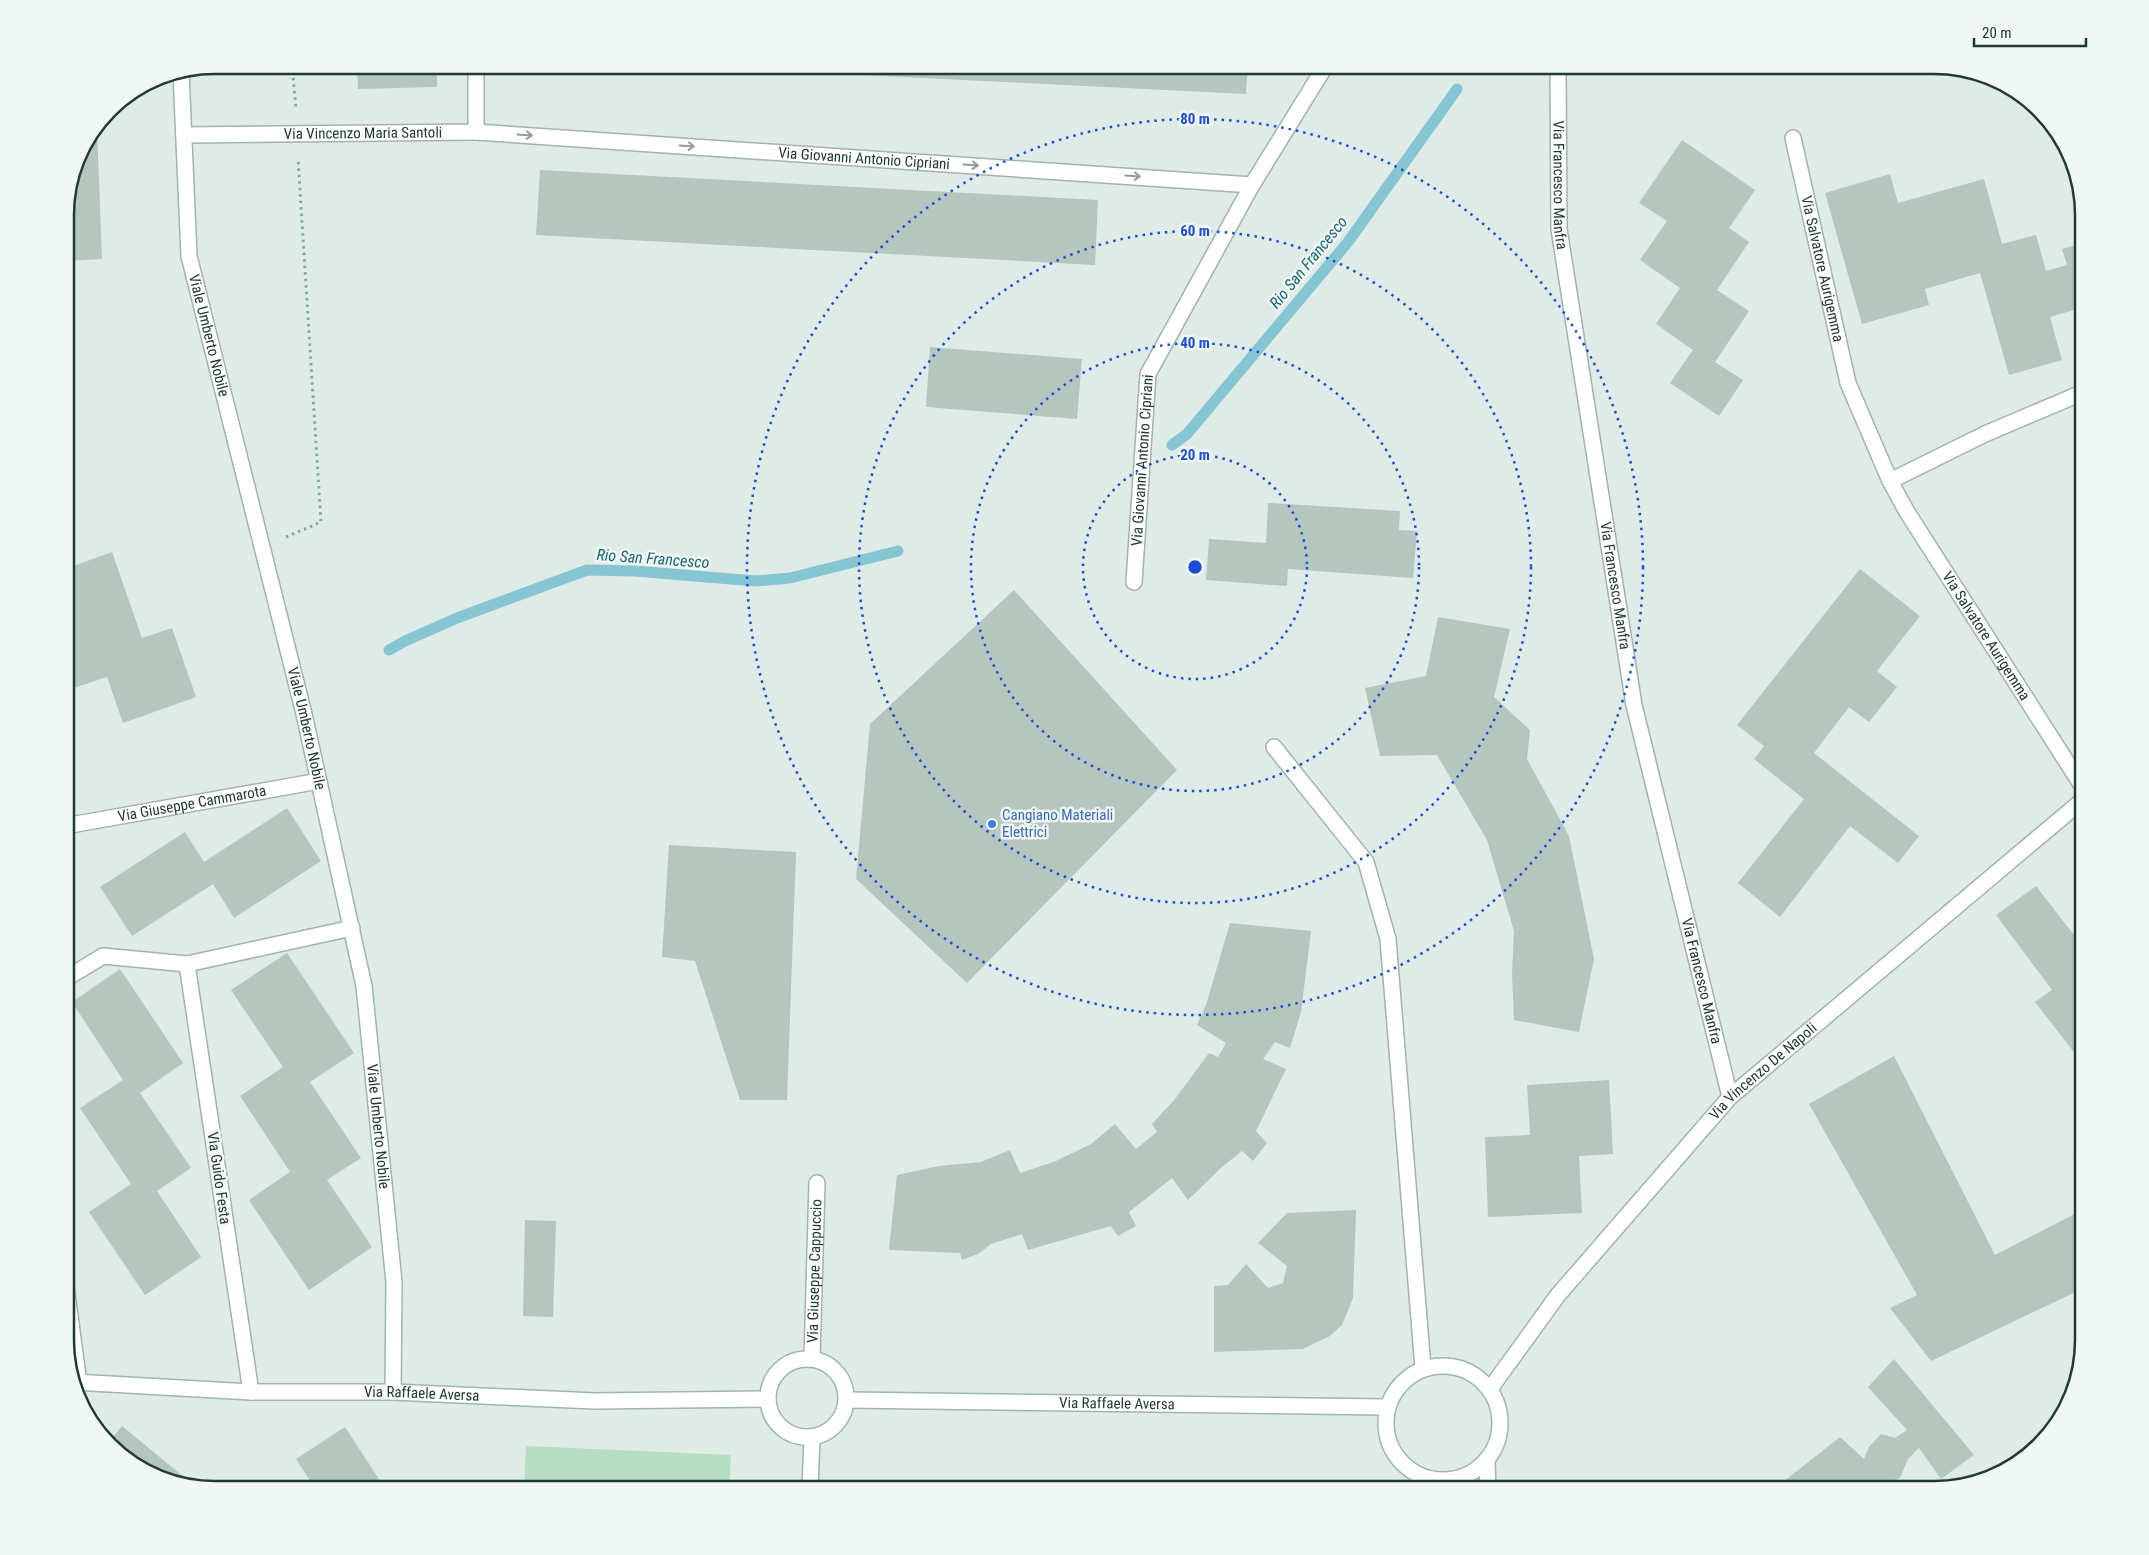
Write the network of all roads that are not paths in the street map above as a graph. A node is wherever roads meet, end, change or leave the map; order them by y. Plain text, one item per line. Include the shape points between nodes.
1 (476, 74) edge
2 (1320, 74) edge
3 (1558, 74) edge
4 (181, 78) edge
5 (476, 132) junction
6 (184, 135) junction
7 (1793, 138) dead end
8 (1252, 185) junction
9 (2075, 396) edge
10 (1890, 481) junction
11 (1134, 582) dead end
12 (1274, 748) dead end
13 (2075, 775) edge
14 (319, 781) junction
15 (2075, 807) edge
16 (74, 824) edge
17 (352, 928) junction
18 (188, 964) junction
19 (74, 973) edge
20 (1730, 1097) junction
21 (817, 1183) dead end
22 (812, 1359) junction
23 (1423, 1368) junction
24 (80, 1382) edge
25 (1490, 1389) junction
26 (251, 1392) junction
27 (393, 1392) junction
28 (768, 1399) junction
29 (846, 1400) junction
30 (1387, 1407) junction
31 (812, 1437) junction
32 (1487, 1460) junction
33 (1408, 1468) junction
34 (810, 1481) edge
35 (1417, 1481) edge
36 (1488, 1481) edge

1 - 5 street
2 - 8 street, Via Giovanni Antonio Cipriani
3 - 20 street, Via Francesco Manfra via 1559,229 1632,695
4 - 6 street, Viale Umberto Nobile
5 - 6 street, Via Vincenzo Maria Santoli
5 -> 8 street, Via Giovanni Antonio Cipriani
6 - 14 street, Viale Umberto Nobile via 189,256
7 - 10 street, Via Salvatore Aurigemma via 1848,383
8 - 11 street, Via Giovanni Antonio Cipriani via 1148,374
9 - 10 street via 1985,434
10 - 13 street, Via Salvatore Aurigemma
12 - 23 street via 1366,862 1388,939
14 - 16 street, Via Giuseppe Cammarota
14 - 17 street, Viale Umberto Nobile
15 - 20 street, Via Vincenzo De Napoli
17 - 18 street
17 - 27 street, Viale Umberto Nobile via 364,986 394,1282
18 - 19 street via 103,956
18 - 26 street, Via Guido Festa
20 - 25 street, Via Vincenzo De Napoli via 1558,1295
21 - 22 street, Via Giuseppe Cappuccio
22 - 28 street via 786,1365 776,1374
22 - 29 street via 824,1362 841,1378
23 - 25 street via 1441,1365 1460,1367 1476,1375
23 - 30 street via 1407,1377
24 - 26 street, Via Raffaele Aversa
25 - 32 street via 1498,1406 1500,1425 1497,1444
26 - 27 street, Via Raffaele Aversa
27 - 28 street, Via Raffaele Aversa via 595,1401
28 - 31 street via 774,1418 781,1427
29 - 30 street, Via Raffaele Aversa
29 - 31 street via 836,1424
30 - 33 street via 1388,1441
31 - 34 street
32 - 33 street via 1474,1472 1458,1479 1423,1477
32 - 36 street
33 - 35 street

